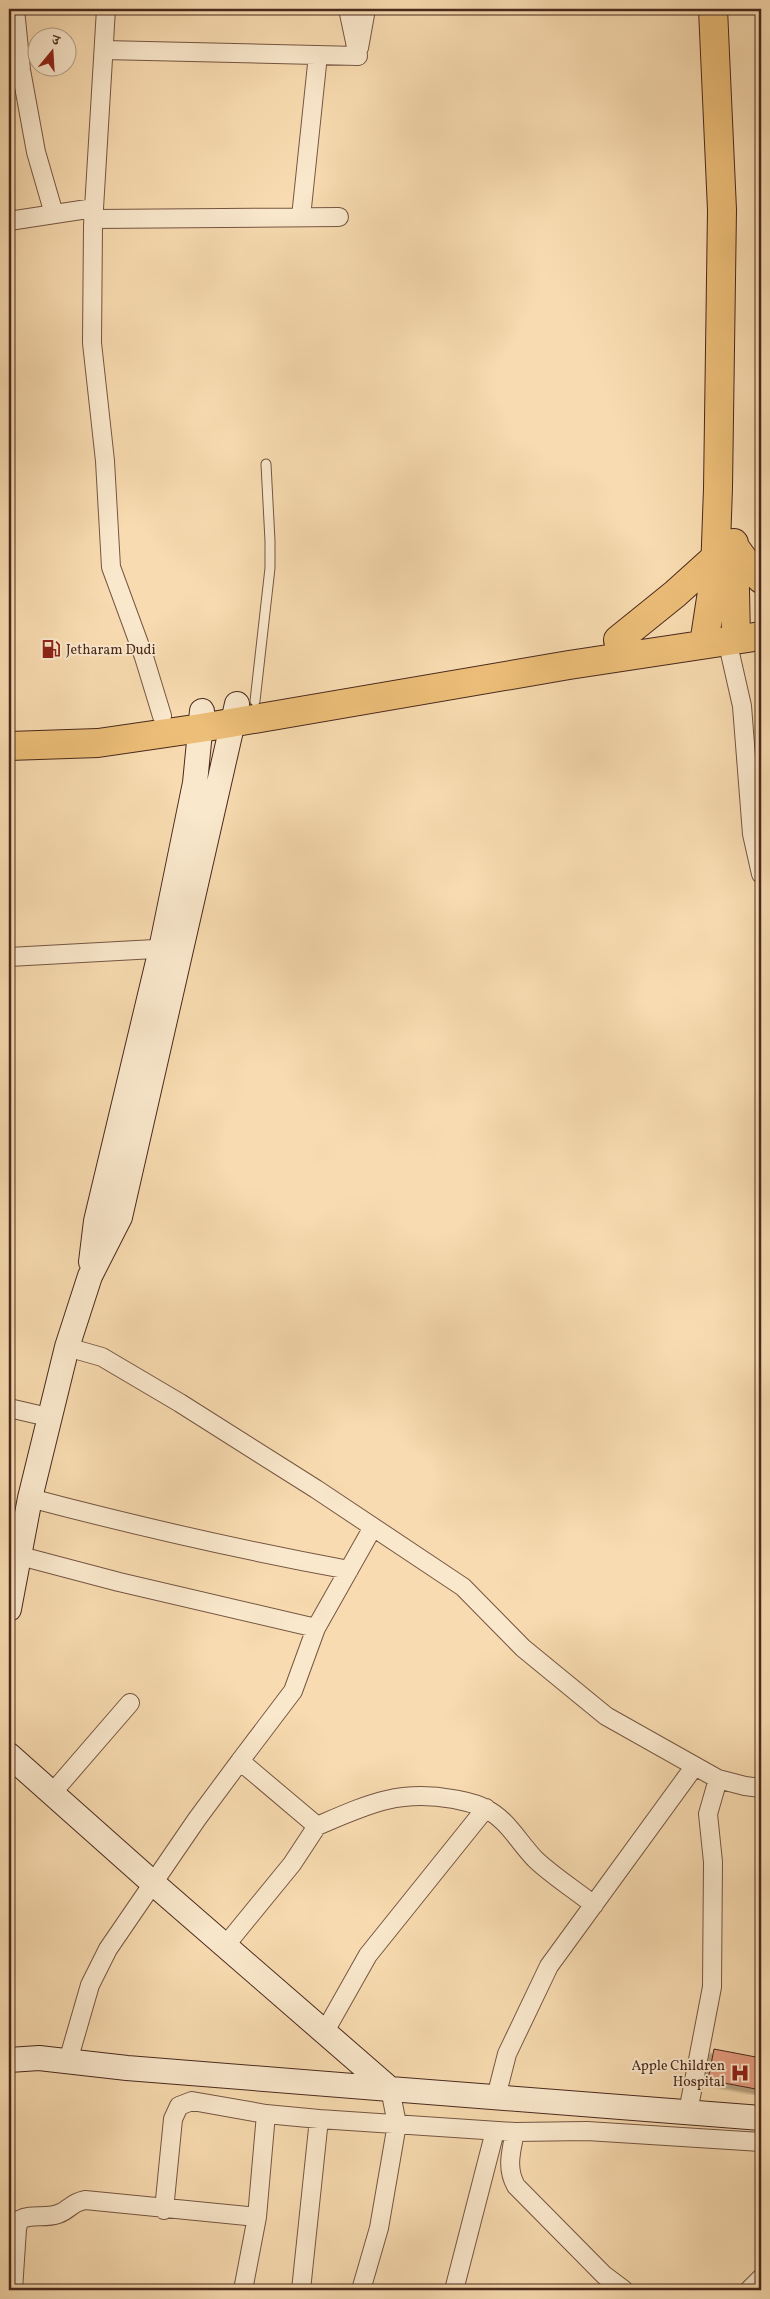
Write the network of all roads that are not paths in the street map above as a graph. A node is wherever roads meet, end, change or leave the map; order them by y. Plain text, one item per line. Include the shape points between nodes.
1 (15, 9) edge
2 (106, 9) edge
3 (348, 9) edge
4 (366, 9) edge
5 (713, 9) edge
6 (732, 9) edge
7 (104, 50) junction
8 (318, 55) junction
9 (358, 56) junction
10 (726, 81) junction
11 (54, 214) junction
12 (94, 214) junction
13 (301, 217) junction
14 (339, 217) dead end
15 (9, 221) edge
16 (266, 464) dead end
17 (725, 552) junction
18 (761, 578) edge
19 (733, 633) edge
20 (618, 640) junction
21 (242, 709) junction
22 (162, 716) junction
23 (202, 719) junction
24 (9, 729) edge
25 (9, 746) edge
26 (761, 874) edge
27 (171, 948) junction
28 (9, 957) edge
29 (67, 1347) junction
30 (9, 1408) edge
31 (48, 1417) junction
32 (30, 1498) junction
33 (373, 1527) junction
34 (13, 1554) edge
35 (349, 1570) junction
36 (9, 1609) edge
37 (316, 1628) junction
38 (130, 1703) dead end
39 (9, 1755) edge
40 (240, 1762) junction
41 (694, 1767) junction
42 (718, 1780) junction
43 (761, 1788) edge
44 (53, 1792) junction
45 (486, 1808) junction
46 (317, 1826) junction
47 (154, 1884) junction
48 (594, 1905) junction
49 (225, 1946) junction
50 (324, 2033) junction
51 (9, 2060) edge
52 (68, 2061) junction
53 (390, 2089) junction
54 (496, 2097) junction
55 (688, 2112) junction
56 (266, 2114) junction
57 (761, 2118) edge
58 (319, 2119) junction
59 (398, 2124) junction
60 (495, 2131) junction
61 (515, 2132) junction
62 (761, 2142) edge
63 (164, 2210) junction
64 (257, 2218) junction
65 (761, 2278) edge
66 (13, 2290) edge
67 (243, 2290) edge
68 (300, 2290) edge
69 (362, 2290) edge
70 (454, 2290) edge
71 (624, 2290) edge
72 (750, 2290) edge

1 - 11 street via 20,70 36,152
2 - 7 street
3 - 9 street
4 - 9 street
5 - 10 main road
6 - 10 main road
7 - 8 street
7 - 12 street
8 - 9 street
8 - 13 street
10 - 17 main road via 722,210
11 - 12 street
11 - 15 street
12 - 13 street
12 - 22 street via 92,343 112,567
13 - 14 street
16 - 21 lane via 270,568
17 - 18 main road
17 - 19 main road
17 - 20 main road
19 - 20 main road
19 - 21 main road
19 - 26 street via 752,834
20 - 21 main road via 377,679
21 - 23 main road
21 - 27 street
22 - 23 main road
22 - 24 main road via 104,724
23 - 25 main road via 98,742
23 - 27 street
27 - 28 street
27 - 29 street via 96,1221 90,1276
29 - 31 street
29 - 33 street via 102,1357
30 - 31 street
31 - 32 street
32 - 34 street
32 - 35 street via 235,1549
33 - 35 street
33 - 41 street via 463,1587 523,1648 606,1716
34 - 36 street
34 - 37 street
35 - 37 street
37 - 40 street via 294,1691
38 - 44 street
39 - 44 street
40 - 46 street
40 - 47 street
41 - 42 street
41 - 48 street
42 - 43 street
42 - 55 street via 708,1814 713,1862 712,1987
44 - 47 street
45 - 46 street via 434,1796 397,1796
45 - 48 street via 507,1825 537,1860
45 - 50 street via 368,1955
46 - 49 street via 292,1864
47 - 49 street
47 - 52 street via 108,1949 90,1985
48 - 54 street via 548,1966 507,2054
49 - 50 street
50 - 53 street
51 - 52 street via 39,2058
52 - 53 street
53 - 54 street
53 - 59 street
54 - 55 street
55 - 57 street
56 - 58 street
56 - 63 street via 192,2101 179,2106 174,2119
56 - 64 street
58 - 59 street
58 - 68 street
59 - 60 street
59 - 69 street via 379,2228
60 - 61 street
60 - 70 street
61 - 62 street via 596,2132
61 - 71 street via 509,2158 510,2176 516,2186 604,2275
63 - 64 street
63 - 66 street via 85,2200 74,2202 56,2215 27,2216 19,2220
64 - 67 street
65 - 72 street

